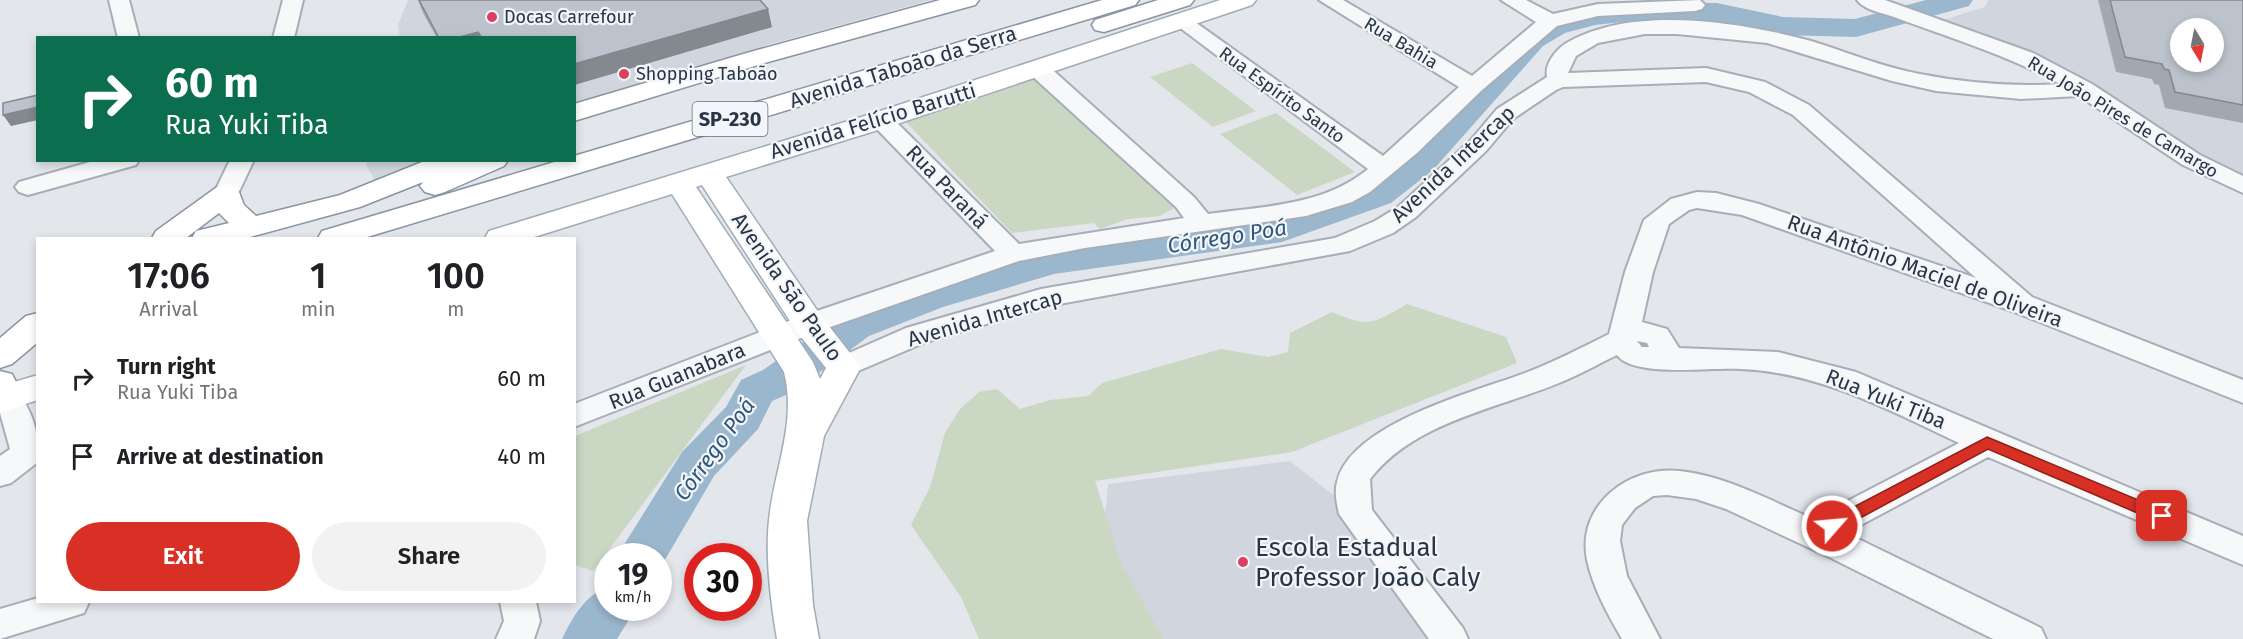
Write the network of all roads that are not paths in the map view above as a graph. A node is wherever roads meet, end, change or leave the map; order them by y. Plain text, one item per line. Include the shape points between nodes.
1 (119, 0) edge
2 (293, 0) edge
3 (967, 0) edge
4 (1127, 0) edge
5 (1244, 0) edge
6 (1329, 0) edge
7 (1511, 0) edge
8 (1866, 0) edge
9 (1696, 5) edge
10 (1184, 7) edge
11 (1550, 21) junction
12 (1756, 33) junction
13 (284, 35) edge
14 (128, 36) edge
15 (1569, 51) junction
16 (1038, 69) junction
17 (1604, 78) junction
18 (1559, 80) junction
19 (671, 84) junction
20 (1473, 86) junction
21 (2084, 89) junction
22 (1525, 99) junction
23 (576, 112) edge
24 (874, 114) junction
25 (576, 124) edge
26 (120, 162) edge
27 (241, 162) edge
28 (449, 162) edge
29 (489, 162) edge
30 (1383, 168) junction
31 (722, 169) junction
32 (680, 184) junction
33 (2243, 185) edge
34 (28, 187) dead end
35 (227, 193) junction
36 (742, 221) junction
37 (1203, 224) junction
38 (250, 228) junction
39 (710, 232) junction
40 (168, 237) edge
41 (211, 237) edge
42 (314, 237) edge
43 (336, 237) edge
44 (407, 237) edge
45 (503, 237) edge
46 (1013, 254) junction
47 (2022, 304) junction
48 (36, 332) edge
49 (0, 337) edge
50 (1643, 344) junction
51 (808, 355) junction
52 (0, 356) edge
53 (0, 362) edge
54 (11, 392) edge
55 (2243, 392) edge
56 (576, 415) edge
57 (1987, 443) junction
58 (32, 448) edge
59 (0, 474) edge
60 (1815, 534) junction
61 (2243, 551) edge
62 (68, 603) edge
63 (518, 603) edge
64 (0, 625) edge
65 (514, 639) edge
66 (798, 639) edge
67 (1450, 639) edge
68 (1642, 639) edge
69 (2028, 639) edge

1 - 14 street
2 - 13 street
3 - 19 main road
4 - 43 main road, Avenida Taboão da Serra / SP-230
5 - 10 main road, Avenida Felício Barutti
6 - 20 street, Rua Bahia
7 - 11 street
8 - 21 street, Rua João Pires de Camargo via 2023,57
9 - 11 street, Avenida Intercap via 1608,9
9 - 12 street
10 - 16 main road, Avenida Felício Barutti
10 - 24 main road
10 - 30 street, Rua Espírito Santo
10 - 44 main road, Avenida Taboão da Serra / SP-230
11 - 20 street, Avenida Intercap
12 - 15 street via 1648,29 1593,37
12 - 21 street via 1904,77 1952,86 2011,91
15 - 17 street via 1578,63
15 - 18 street via 1557,72
16 - 24 main road, Avenida Felício Barutti
16 - 37 street via 1185,202
17 - 18 street
17 - 22 street
17 - 47 street via 1706,75 1731,79 1780,98 1821,126
18 - 22 street, Avenida Intercap
19 - 23 main road
19 - 25 main road
20 - 30 street, Avenida Intercap
21 - 33 street, Rua João Pires de Camargo via 2190,161
22 - 51 street, Avenida Intercap via 1407,212 1384,227 1341,245 1041,298 916,335
24 - 31 main road via 772,144
24 - 46 street, Rua Paraná
26 - 34 street
27 - 35 street
28 - 38 main road via 350,201
29 - 42 main road
30 - 37 street, Avenida Intercap via 1343,197 1306,208
31 - 32 main road
31 - 36 main road, Avenida São Paulo
32 - 39 main road, Avenida São Paulo
32 - 45 main road
35 - 38 main road via 230,207
35 - 40 main road
36 - 39 main road
36 - 51 main road, Avenida São Paulo
37 - 46 street, Avenida Intercap
38 - 41 main road
39 - 51 main road, Avenida São Paulo
46 - 51 street, Avenida Intercap
47 - 50 street, Rua Antônio Maciel de Oliveira via 1750,209 1716,201 1680,204 1657,220 1639,272
47 - 55 street, Rua Antônio Maciel de Oliveira
48 - 49 main road
48 - 52 main road
48 - 53 main road
50 - 57 street, Rua Yuki Tiba via 1793,365 1838,376
50 - 67 street via 1549,375 1401,434 1371,454 1355,475 1351,493 1356,514
51 - 56 street, Rua Guanabara
51 - 66 main road, Avenida São Paulo via 806,433 788,521 792,605
54 - 58 street
57 - 60 street
57 - 61 street, Rua Yuki Tiba
58 - 59 street
60 - 68 street via 1692,484 1648,484 1633,491 1606,519 1602,551 1618,600
60 - 69 street
62 - 64 street
63 - 65 street via 522,627

